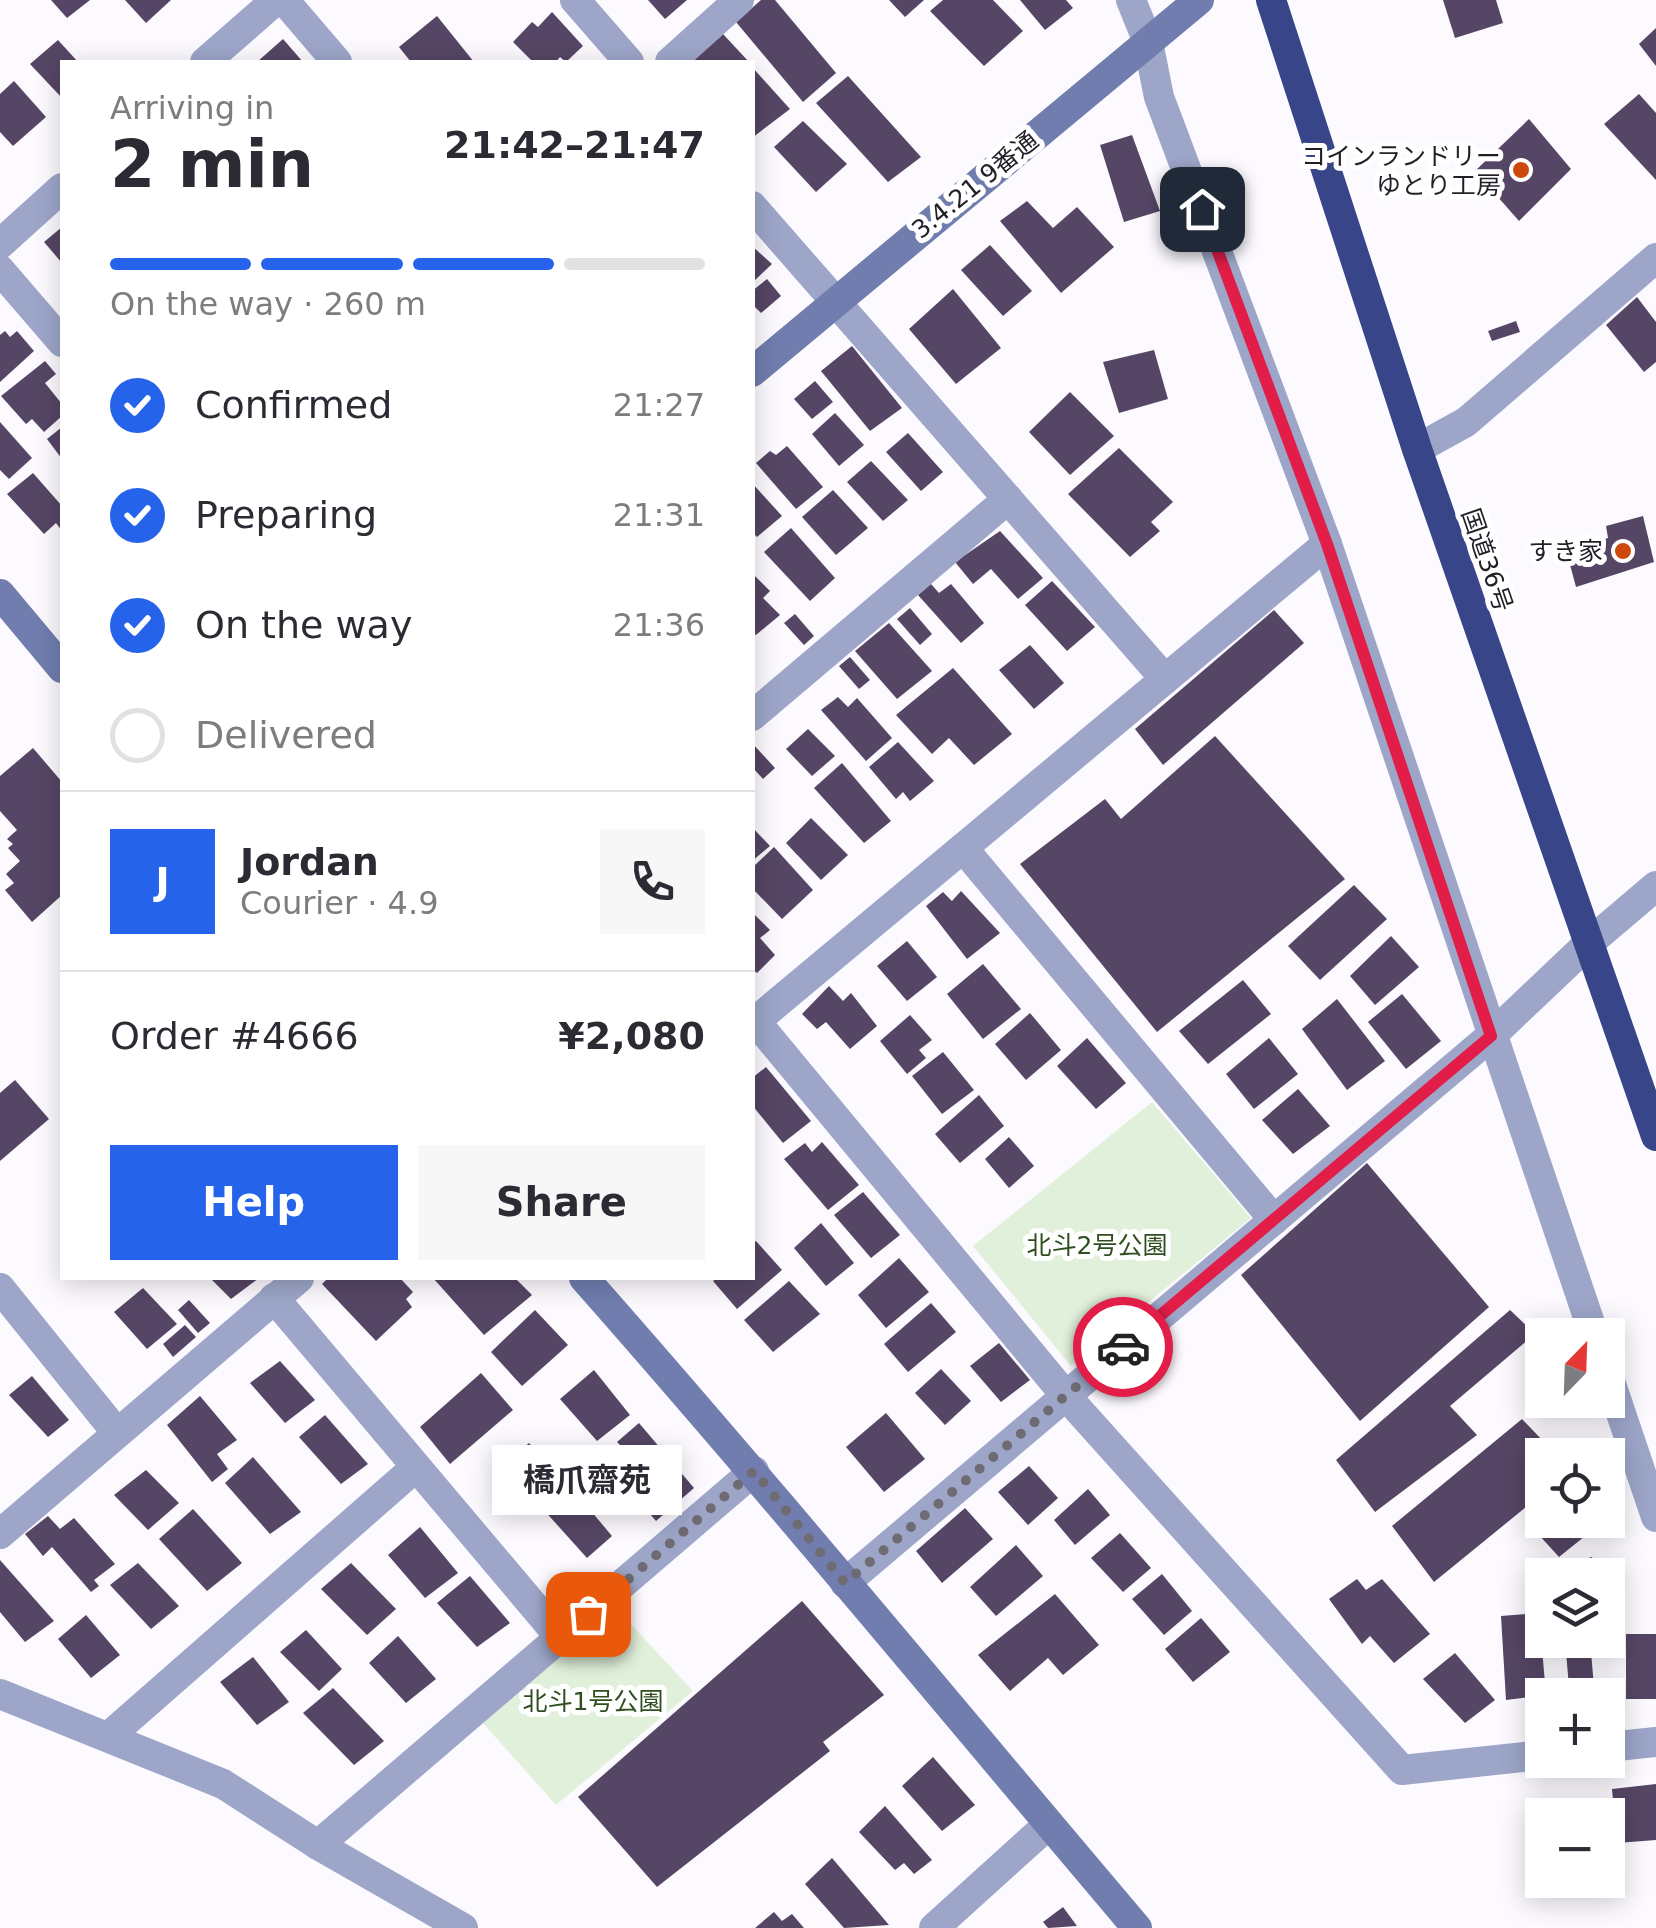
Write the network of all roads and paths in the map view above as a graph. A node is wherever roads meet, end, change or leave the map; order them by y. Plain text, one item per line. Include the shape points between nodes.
1 (276, 0) edge
2 (284, 0) edge
3 (575, 0) edge
4 (739, 0) edge
5 (1131, 0) edge
6 (1199, 0) edge
7 (1271, 0) edge
8 (1148, 42) junction
9 (207, 60) edge
10 (336, 60) edge
11 (627, 60) edge
12 (672, 60) edge
13 (60, 190) edge
14 (755, 209) edge
15 (0, 244) edge
16 (1654, 264) edge
17 (0, 270) edge
18 (834, 301) junction
19 (60, 340) edge
20 (755, 369) edge
21 (1417, 449) junction
22 (1008, 499) junction
23 (1327, 544) junction
24 (0, 594) edge
25 (60, 666) edge
26 (1166, 679) junction
27 (755, 713) edge
28 (963, 848) junction
29 (1656, 886) edge
30 (1588, 943) junction
31 (755, 1019) edge
32 (755, 1021) edge
33 (1491, 1036) junction
34 (1656, 1136) edge
35 (1274, 1220) junction
36 (296, 1280) edge
37 (586, 1280) edge
38 (0, 1288) edge
39 (274, 1298) junction
40 (1588, 1318) edge
41 (1066, 1396) junction
42 (1623, 1418) edge
43 (116, 1434) junction
44 (416, 1467) junction
45 (754, 1471) junction
46 (1656, 1517) edge
47 (0, 1534) edge
48 (845, 1583) junction
49 (560, 1638) junction
50 (0, 1694) edge
51 (108, 1737) junction
52 (1656, 1742) edge
53 (1625, 1746) edge
54 (1525, 1756) edge
55 (1049, 1824) junction
56 (318, 1845) junction
57 (464, 1928) edge
58 (934, 1928) edge
59 (1137, 1928) edge

1 - 9 street
2 - 10 street
3 - 11 street
4 - 12 street
5 - 8 street
6 - 8 street, 3.4.21 9番通
7 - 21 highway, 国道36号
8 - 18 street, 3.4.21 9番通
8 - 23 street via 1160,98
13 - 15 street
14 - 18 street
16 - 21 street via 1466,422
17 - 19 street
18 - 20 street, 3.4.21 9番通
18 - 22 street
21 - 30 highway, 国道36号
22 - 26 street
22 - 27 street
23 - 26 street
23 - 33 street
24 - 25 street
26 - 28 street
28 - 31 street
28 - 35 street
29 - 30 street
30 - 33 street
30 - 34 highway, 国道36号
32 - 41 street
33 - 35 street
33 - 40 street
35 - 41 street
36 - 39 street
37 - 45 street
38 - 43 street
39 - 43 street
39 - 44 street
41 - 48 street
41 - 54 street via 1402,1770
42 - 46 street
43 - 47 street
44 - 49 street
44 - 51 street
45 - 48 street
45 - 49 street
48 - 55 street
49 - 56 street
50 - 51 street
51 - 56 street via 222,1784
52 - 53 street
55 - 58 street
55 - 59 street
56 - 57 street

